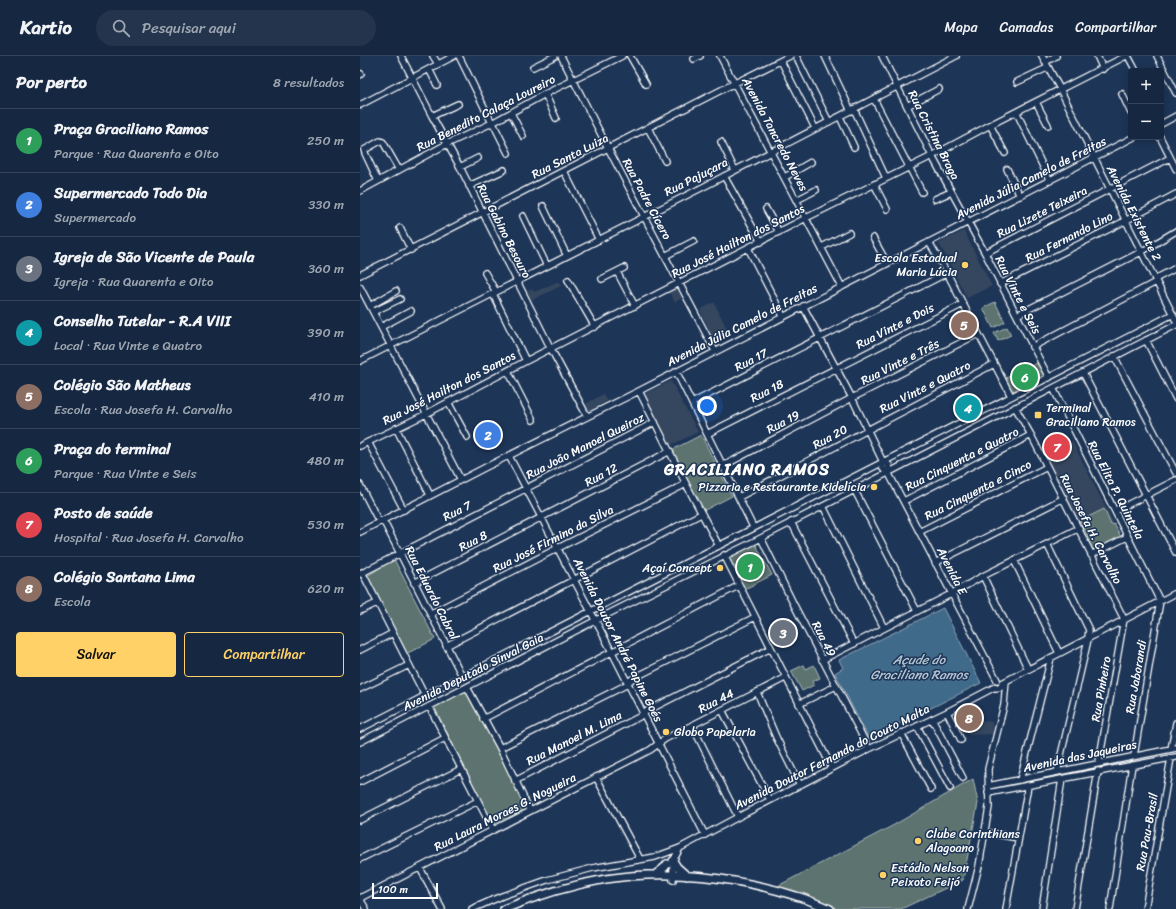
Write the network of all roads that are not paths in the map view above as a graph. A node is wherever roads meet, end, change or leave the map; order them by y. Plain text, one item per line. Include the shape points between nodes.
1 (401, 56) edge
2 (433, 56) edge
3 (454, 56) edge
4 (459, 56) edge
5 (555, 56) edge
6 (561, 56) edge
7 (604, 56) edge
8 (622, 56) edge
9 (630, 56) edge
10 (700, 56) edge
11 (720, 56) edge
12 (788, 56) edge
13 (796, 56) edge
14 (825, 56) edge
15 (882, 56) edge
16 (956, 56) edge
17 (1042, 56) edge
18 (1056, 56) edge
19 (1097, 56) edge
20 (1127, 56) edge
21 (1157, 56) edge
22 (694, 59) dead end
23 (780, 61) junction
24 (608, 63) junction
25 (438, 64) junction
26 (1046, 65) junction
27 (533, 67) dead end
28 (1134, 68) edge
29 (429, 69) junction
30 (1103, 69) junction
31 (412, 78) junction
32 (572, 81) junction
33 (1017, 82) dead end
34 (735, 83) junction
35 (646, 84) dead end
36 (437, 85) dead end
37 (897, 86) junction
38 (939, 88) dead end
39 (1060, 89) junction
40 (1176, 93) edge
41 (545, 94) junction
42 (1122, 94) dead end
43 (874, 99) junction
44 (1036, 102) junction
45 (458, 104) dead end
46 (360, 105) edge
47 (907, 106) junction
48 (1128, 107) edge
49 (852, 110) junction
50 (511, 113) junction
51 (1017, 113) junction
52 (432, 116) junction
53 (1176, 116) edge
54 (840, 117) junction
55 (556, 118) dead end
56 (1164, 121) edge
57 (829, 122) junction
58 (492, 123) junction
59 (990, 125) junction
60 (1048, 125) dead end
61 (648, 128) junction
62 (815, 128) junction
63 (523, 136) dead end
64 (1128, 140) edge
65 (1161, 140) edge
66 (721, 142) dead end
67 (447, 144) junction
68 (854, 147) dead end
69 (608, 148) junction
70 (770, 151) junction
71 (508, 153) dead end
72 (1005, 153) dead end
73 (932, 156) junction
74 (478, 158) dead end
75 (1094, 158) junction
76 (1170, 158) junction
77 (664, 161) dead end
78 (810, 162) dead end
79 (909, 167) junction
80 (460, 168) junction
81 (1007, 169) dead end
82 (1176, 169) edge
83 (400, 170) junction
84 (504, 170) dead end
85 (735, 170) junction
86 (564, 171) junction
87 (724, 176) junction
88 (785, 177) junction
89 (886, 178) junction
90 (1050, 181) junction
91 (378, 182) junction
92 (874, 184) junction
93 (469, 186) junction
94 (816, 190) dead end
95 (1110, 190) junction
96 (360, 191) edge
97 (922, 192) dead end
98 (951, 192) junction
99 (1176, 194) edge
100 (1020, 196) junction
101 (935, 199) dead end
102 (797, 200) junction
103 (542, 206) dead end
104 (766, 209) dead end
105 (887, 209) dead end
106 (482, 212) junction
107 (523, 216) dead end
108 (644, 216) junction
109 (806, 218) junction
110 (1125, 221) junction
111 (968, 223) junction
112 (400, 228) dead end
113 (1176, 231) edge
114 (779, 232) junction
115 (849, 233) dead end
116 (873, 238) dead end
117 (599, 240) junction
118 (694, 242) dead end
119 (761, 242) junction
120 (929, 242) junction
121 (822, 247) junction
122 (748, 248) junction
123 (410, 250) junction
124 (1141, 252) junction
125 (985, 253) junction
126 (567, 256) junction
127 (664, 256) junction
128 (887, 263) junction
129 (547, 266) junction
130 (624, 268) dead end
131 (1176, 268) edge
132 (617, 272) junction
133 (485, 273) dead end
134 (947, 273) junction
135 (360, 276) edge
136 (602, 279) dead end
137 (568, 280) dead end
138 (1156, 280) junction
139 (518, 281) junction
140 (679, 283) junction
141 (1000, 284) junction
142 (360, 287) edge
143 (842, 287) junction
144 (396, 291) dead end
145 (494, 293) junction
146 (366, 298) junction
147 (400, 299) dead end
148 (360, 302) edge
149 (963, 304) junction
150 (1176, 305) edge
151 (370, 306) junction
152 (635, 306) junction
153 (803, 306) junction
154 (411, 311) dead end
155 (1171, 311) junction
156 (373, 312) junction
157 (1017, 315) junction
158 (783, 316) junction
159 (1176, 321) edge
160 (1176, 325) edge
161 (381, 327) junction
162 (595, 327) junction
163 (978, 334) junction
164 (820, 337) junction
165 (1146, 340) junction
166 (390, 345) junction
167 (1032, 346) junction
168 (551, 349) junction
169 (715, 351) junction
170 (1114, 356) junction
171 (360, 361) edge
172 (526, 361) junction
173 (994, 364) junction
174 (836, 368) junction
175 (508, 371) junction
176 (676, 371) junction
177 (1083, 373) junction
178 (1049, 378) junction
179 (1029, 388) junction
180 (1053, 388) junction
181 (639, 391) junction
182 (1011, 396) junction
183 (1034, 397) junction
184 (852, 398) junction
185 (1176, 399) edge
186 (448, 402) junction
187 (692, 403) junction
188 (1015, 407) junction
189 (426, 414) junction
190 (587, 416) junction
191 (533, 420) dead end
192 (655, 422) junction
193 (396, 428) junction
194 (867, 430) junction
195 (707, 434) junction
196 (1031, 435) junction
197 (467, 437) dead end
198 (368, 442) junction
199 (360, 446) edge
200 (670, 451) junction
201 (509, 456) junction
202 (883, 462) junction
203 (723, 466) junction
204 (1047, 466) junction
205 (888, 472) junction
206 (1176, 473) edge
207 (461, 480) junction
208 (1176, 480) edge
209 (686, 484) junction
210 (360, 485) edge
211 (526, 489) junction
212 (854, 489) junction
213 (1147, 494) junction
214 (430, 496) junction
215 (739, 497) junction
216 (1064, 498) junction
217 (904, 501) junction
218 (823, 506) junction
219 (404, 510) junction
220 (1115, 511) junction
221 (701, 514) junction
222 (542, 518) junction
223 (382, 521) junction
224 (790, 522) junction
225 (753, 527) junction
226 (1079, 528) junction
227 (360, 532) edge
228 (919, 532) junction
229 (736, 537) junction
230 (1128, 537) junction
231 (761, 538) junction
232 (1047, 544) junction
233 (719, 546) junction
234 (558, 548) junction
235 (740, 548) junction
236 (399, 553) junction
237 (1176, 553) edge
238 (724, 555) junction
239 (1091, 555) junction
240 (1014, 560) junction
241 (936, 563) junction
242 (361, 573) edge
243 (983, 576) junction
244 (574, 579) junction
245 (414, 583) junction
246 (738, 586) junction
247 (1176, 593) edge
248 (951, 594) junction
249 (1160, 601) junction
250 (377, 603) junction
251 (590, 610) junction
252 (360, 611) edge
253 (917, 612) junction
254 (430, 614) junction
255 (755, 617) junction
256 (1124, 619) junction
257 (596, 621) junction
258 (884, 628) junction
259 (393, 633) junction
260 (1088, 638) junction
261 (854, 644) junction
262 (446, 646) junction
263 (771, 648) junction
264 (360, 650) edge
265 (612, 652) junction
266 (1059, 653) junction
267 (1051, 658) junction
268 (822, 660) junction
269 (409, 664) junction
270 (1028, 669) junction
271 (462, 676) junction
272 (785, 678) junction
273 (1001, 681) junction
274 (628, 683) junction
275 (444, 686) junction
276 (836, 686) junction
277 (467, 687) junction
278 (360, 689) edge
279 (756, 692) junction
280 (425, 696) junction
281 (450, 696) junction
282 (799, 704) junction
283 (429, 706) junction
284 (722, 710) junction
285 (947, 712) junction
286 (643, 713) junction
287 (484, 718) junction
288 (932, 719) junction
289 (1176, 723) edge
290 (692, 726) junction
291 (917, 726) junction
292 (360, 729) edge
293 (901, 733) junction
294 (445, 738) junction
295 (961, 740) dead end
296 (360, 742) edge
297 (658, 744) junction
298 (500, 748) junction
299 (869, 749) junction
300 (1174, 749) edge
301 (1145, 754) junction
302 (1134, 756) junction
303 (1174, 757) edge
304 (1099, 762) junction
305 (1148, 762) junction
306 (1132, 765) junction
307 (832, 768) junction
308 (461, 769) junction
309 (1057, 772) junction
310 (1098, 772) junction
311 (596, 777) junction
312 (963, 778) dead end
313 (1062, 779) junction
314 (1020, 780) junction
315 (515, 781) junction
316 (360, 782) edge
317 (800, 785) junction
318 (988, 786) junction
319 (1028, 786) junction
320 (950, 788) dead end
321 (931, 789) dead end
322 (988, 793) junction
323 (770, 800) junction
324 (478, 801) junction
325 (530, 810) junction
326 (738, 816) junction
327 (360, 820) edge
328 (493, 830) junction
329 (984, 832) junction
330 (704, 835) junction
331 (1018, 838) junction
332 (680, 848) junction
333 (669, 852) junction
334 (360, 859) edge
335 (640, 859) junction
336 (670, 862) junction
337 (420, 868) junction
338 (654, 876) junction
339 (689, 877) junction
340 (672, 878) junction
341 (360, 898) edge
342 (366, 909) edge
343 (442, 909) edge
344 (472, 909) edge
345 (504, 909) edge
346 (515, 909) edge
347 (817, 909) edge
348 (830, 909) edge
349 (968, 909) edge
350 (1006, 909) edge
351 (1042, 909) edge
352 (1075, 909) edge
353 (1110, 909) edge
354 (1145, 909) edge

1 - 31 street, Rua Gabino Besouro
2 - 25 street
3 - 25 street
4 - 58 street
5 - 27 street
6 - 32 street, Rua Padre Cícero
7 - 24 street
8 - 24 street, Rua Benedito Calaça Loureiro
9 - 35 street
10 - 22 street
11 - 34 street, Avenida Tancredo Neves
12 - 23 street, Rua Santa Luiza
13 - 57 street
14 - 49 street
15 - 37 street, Rua Cristina Braga
16 - 37 street, Rua Pajuçara
17 - 26 street, Avenida Existente 2
18 - 26 street
19 - 30 street
20 - 28 street
20 - 30 street, Rua José Hailton dos Santos
21 - 40 street
23 - 34 street, Rua Santa Luiza
23 - 62 street
24 - 32 street, Rua Benedito Calaça Loureiro
25 - 29 street
26 - 33 street
26 - 39 street, Avenida Existente 2
29 - 31 street
29 - 36 street
30 - 39 street, Rua José Hailton dos Santos
31 - 46 street
31 - 52 street, Rua Gabino Besouro
32 - 41 street, Rua Benedito Calaça Loureiro
32 - 69 street, Rua Padre Cícero
34 - 61 street, Rua Santa Luiza
34 - 70 street, Avenida Tancredo Neves
37 - 43 street, Rua Pajuçara
37 - 47 street, Rua Cristina Braga
38 - 47 street
39 - 44 street, Rua José Hailton dos Santos
39 - 75 street, Avenida Existente 2
41 - 50 street, Rua Benedito Calaça Loureiro
41 - 55 street
42 - 48 street
43 - 49 street, Rua Pajuçara
43 - 79 street
44 - 51 street, Rua José Hailton dos Santos
44 - 60 street
45 - 52 street
47 - 73 street, Rua Cristina Braga
49 - 54 street, Rua Pajuçara
49 - 89 street
50 - 58 street, Rua Benedito Calaça Loureiro
50 - 63 street
51 - 59 street, Rua José Hailton dos Santos
51 - 90 street
52 - 67 street, Rua Gabino Besouro
53 - 56 street
54 - 57 street, Rua Pajuçara
54 - 68 street
57 - 62 street, Rua Pajuçara
58 - 67 street, Rua Benedito Calaça Loureiro
58 - 71 street
59 - 72 street
59 - 73 street, Rua José Hailton dos Santos
61 - 69 street, Rua Santa Luiza
61 - 77 street
62 - 70 street, Rua Pajuçara
64 - 75 street, Avenida Júlia Camelo de Freitas
65 - 76 street
66 - 85 street
67 - 80 street, Rua Gabino Besouro
67 - 83 street, Rua Benedito Calaça Loureiro
69 - 86 street, Rua Santa Luiza
69 - 108 street, Rua Padre Cícero
70 - 85 street, Rua Pajuçara
70 - 88 street, Avenida Tancredo Neves
73 - 79 street, Rua José Hailton dos Santos
73 - 98 street, Rua Cristina Braga
74 - 80 street
75 - 90 street, Avenida Júlia Camelo de Freitas
75 - 95 street, Avenida Existente 2
76 - 82 street
76 - 95 street, Rua Lizete Teixeira
78 - 88 street
79 - 89 street, Rua José Hailton dos Santos
79 - 97 street
80 - 93 street, Rua Gabino Besouro
81 - 100 street
83 - 91 street, Rua Benedito Calaça Loureiro
83 - 91 street via 383,142 364,150
84 - 93 street
85 - 87 street, Rua Pajuçara
86 - 106 street, Rua Santa Luiza
86 - 117 street
87 - 108 street, Rua Pajuçara
87 - 119 street
88 - 102 street, Avenida Tancredo Neves
89 - 92 street, Rua José Hailton dos Santos
90 - 100 street, Avenida Júlia Camelo de Freitas
91 - 96 street, Rua Benedito Calaça Loureiro
92 - 105 street
92 - 109 street, Rua José Hailton dos Santos
93 - 106 street, Rua Gabino Besouro
94 - 102 street
95 - 110 street, Avenida Existente 2
95 - 125 street, Rua Lizete Teixeira
98 - 101 street
98 - 111 street, Rua Cristina Braga
99 - 110 street, Rua Fernando Lino
100 - 111 street, Avenida Júlia Camelo de Freitas
102 - 109 street, Avenida Tancredo Neves
103 - 126 street
104 - 114 street
106 - 123 street, Rua Santa Luiza
106 - 139 street, Rua Gabino Besouro
107 - 129 street
108 - 117 street, Rua Pajuçara
108 - 127 street, Rua Padre Cícero
109 - 114 street, Rua José Hailton dos Santos
109 - 121 street, Avenida Tancredo Neves
110 - 124 street, Avenida Existente 2
110 - 141 street, Rua Fernando Lino
111 - 120 street, Avenida Júlia Camelo de Freitas
111 - 125 street, Rua Vinte e Seis
112 - 123 street
113 - 124 street
114 - 119 street, Rua José Hailton dos Santos
115 - 121 street
116 - 128 street
117 - 126 street, Rua Pajuçara
118 - 127 street
119 - 122 street, Rua José Hailton dos Santos
120 - 128 street, Avenida Júlia Camelo de Freitas
120 - 134 street
121 - 143 street, Avenida Tancredo Neves
122 - 140 street, Rua José Hailton dos Santos
122 - 158 street
123 - 135 street, Rua Santa Luiza
124 - 138 street, Avenida Existente 2
124 - 157 street
125 - 141 street, Rua Vinte e Seis
126 - 129 street, Rua Pajuçara
127 - 140 street, Rua Padre Cícero
128 - 143 street, Avenida Júlia Camelo de Freitas
129 - 139 street, Rua Pajuçara
130 - 132 street
131 - 138 street
132 - 136 street
132 - 152 street
133 - 145 street
134 - 149 street
134 - 164 street, Rua 17
137 - 162 street
138 - 155 street, Avenida Existente 2
138 - 167 street
139 - 145 street, Rua Pajuçara
139 - 168 street, Rua Gabino Besouro
140 - 152 street, Rua José Hailton dos Santos
140 - 169 street, Rua Padre Cícero
141 - 157 street, Rua Vinte e Seis
142 - 146 street
143 - 153 street, Avenida Júlia Camelo de Freitas
144 - 151 street
145 - 166 street, Rua Pajuçara
145 - 172 street
146 - 148 street
146 - 151 street
147 - 156 street
149 - 163 street
149 - 174 street, Rua Vinte e Dois
150 - 155 street, Avenida Deputado Sinval Gaia
151 - 156 street
152 - 162 street, Rua José Hailton dos Santos
153 - 158 street, Avenida Júlia Camelo de Freitas
153 - 164 street, Avenida E
154 - 161 street
155 - 159 street, Avenida Existente 2
155 - 178 street, Avenida Deputado Sinval Gaia
156 - 161 street
157 - 167 street, Rua Vinte e Seis
158 - 169 street, Avenida Júlia Camelo de Freitas
160 - 165 street, Avenida Deputado Sinval Gaia
161 - 166 street
162 - 168 street, Rua José Hailton dos Santos
163 - 173 street
163 - 184 street, Rua Vinte e Três
164 - 174 street, Avenida E
164 - 187 street, Rua 17
165 - 170 street, Avenida Deputado Sinval Gaia
165 - 185 street
166 - 171 street, Rua Pajuçara
166 - 189 street
167 - 178 street, Rua Vinte e Seis
168 - 172 street, Rua José Hailton dos Santos
168 - 190 street, Rua Gabino Besouro
169 - 176 street, Avenida Júlia Camelo de Freitas
170 - 177 street, Avenida Deputado Sinval Gaia
170 - 206 street
172 - 175 street, Rua José Hailton dos Santos
173 - 182 street
173 - 194 street, Rua Vinte e Quatro
174 - 184 street, Avenida E
174 - 195 street, Rua 18
175 - 186 street, Rua José Hailton dos Santos
175 - 191 street
176 - 181 street, Avenida Júlia Camelo de Freitas
176 - 187 street
177 - 180 street, Avenida Deputado Sinval Gaia
177 - 213 street
178 - 179 street, Avenida Deputado Sinval Gaia
179 - 182 street, Avenida Deputado Sinval Gaia
179 - 183 street
180 - 183 street, Avenida Deputado Sinval Gaia
180 - 220 street, Rua Elita P. Quintela
181 - 190 street, Avenida Júlia Camelo de Freitas
181 - 192 street
182 - 202 street, Avenida Deputado Sinval Gaia
183 - 188 street, Avenida Deputado Sinval Gaia
184 - 194 street, Avenida E
184 - 203 street, Rua 19
186 - 189 street, Rua José Hailton dos Santos
186 - 197 street
187 - 195 street
188 - 196 street, Rua Josefa H. Carvalho
188 - 205 street, Avenida Deputado Sinval Gaia
189 - 193 street, Rua José Hailton dos Santos
189 - 207 street
190 - 201 street, Avenida Júlia Camelo de Freitas
192 - 200 street
192 - 211 street, Rua João Manoel Queiroz
193 - 198 street, Rua José Hailton dos Santos
193 - 214 street
194 - 202 street, Avenida E
194 - 215 street, Rua 20
195 - 203 street
196 - 204 street, Rua Josefa H. Carvalho
196 - 217 street, Rua Cinquenta e Quatro
198 - 199 street, Rua José Hailton dos Santos
198 - 219 street
200 - 209 street
200 - 222 street, Rua 12
201 - 207 street, Avenida Júlia Camelo de Freitas
201 - 211 street, Avenida Doutor André Papine Goés
202 - 205 street, Avenida E via 889,465
202 - 225 street, Avenida Deputado Sinval Gaia
203 - 215 street
204 - 216 street, Rua Josefa H. Carvalho
204 - 228 street, Rua Cinquenta e Cinco
205 - 212 street, Avenida Deputado Sinval Gaia
205 - 217 street, Avenida E
207 - 214 street, Avenida Júlia Camelo de Freitas
208 - 213 street
209 - 221 street
209 - 234 street, Rua José Firmino da Silva
210 - 223 street, Rua Eduardo Cabral via 377,518
211 - 222 street, Avenida Doutor André Papine Goés
211 - 236 street, Rua 7
212 - 218 street, Avenida Deputado Sinval Gaia
212 - 253 street
213 - 220 street
213 - 237 street
214 - 219 street, Avenida Júlia Camelo de Freitas
215 - 225 street
216 - 226 street, Rua Josefa H. Carvalho
216 - 241 street
217 - 228 street, Avenida E
218 - 224 street, Avenida Deputado Sinval Gaia
218 - 258 street
219 - 223 street, Avenida Júlia Camelo de Freitas
220 - 230 street, Rua Elita P. Quintela
221 - 233 street
221 - 244 street
222 - 234 street, Avenida Doutor André Papine Goés
222 - 245 street, Rua 8
223 - 227 street, Avenida Júlia Camelo de Freitas
223 - 236 street, Rua Eduardo Cabral via 386,524
224 - 231 street, Avenida Deputado Sinval Gaia
224 - 261 street
225 - 229 street, Avenida Deputado Sinval Gaia
226 - 232 street
226 - 239 street, Rua Josefa H. Carvalho
228 - 241 street, Avenida E
229 - 233 street, Avenida Deputado Sinval Gaia
229 - 235 street
230 - 239 street
230 - 249 street, Rua Elita P. Quintela
231 - 235 street, Avenida Deputado Sinval Gaia
231 - 268 street, Rua 49
232 - 240 street
232 - 260 street via 1088,630
233 - 251 street, Avenida Deputado Sinval Gaia
234 - 244 street, Avenida Doutor André Papine Goés
234 - 254 street, Rua José Firmino da Silva
235 - 238 street, Avenida Deputado Sinval Gaia
236 - 242 street, Rua 7
236 - 245 street, Rua Eduardo Cabral
238 - 246 street
238 - 257 street, Avenida Deputado Sinval Gaia
239 - 256 street, Rua Josefa H. Carvalho
240 - 243 street
240 - 266 street
241 - 248 street, Avenida E
242 - 250 street
243 - 248 street
243 - 270 street
244 - 251 street, Avenida Doutor André Papine Goés
244 - 262 street
245 - 254 street, Rua Eduardo Cabral
246 - 255 street
246 - 265 street
247 - 249 street, Avenida Doutor Fernando do Couto Malta
248 - 253 street
248 - 273 street, Avenida E
249 - 256 street, Avenida Doutor Fernando do Couto Malta
249 - 302 street, Rua Jaborandi
250 - 252 street
250 - 259 street
251 - 257 street, Avenida Doutor André Papine Goés
251 - 271 street, Avenida Deputado Sinval Gaia
253 - 258 street
254 - 262 street, Rua Eduardo Cabral
255 - 263 street
255 - 274 street
256 - 260 street, Avenida Doutor Fernando do Couto Malta
256 - 304 street, Rua Pinheiro
257 - 265 street, Avenida Doutor André Papine Goés
257 - 277 street, Avenida Deputado Sinval Gaia
258 - 261 street
259 - 264 street
259 - 269 street
260 - 266 street, Avenida Doutor Fernando do Couto Malta
260 - 309 street
261 - 268 street
262 - 271 street, Rua Eduardo Cabral
263 - 272 street
263 - 286 street, Rua Manoel M. Lima
265 - 274 street, Avenida Doutor André Papine Goés
265 - 287 street
266 - 267 street, Avenida Doutor Fernando do Couto Malta
267 - 270 street, Avenida Doutor Fernando do Couto Malta
267 - 314 street
268 - 276 street, Rua 49
269 - 278 street
269 - 280 street
270 - 273 street, Avenida Doutor Fernando do Couto Malta
271 - 275 street, Avenida Deputado Sinval Gaia
272 - 279 street, Rua 44
272 - 282 street
273 - 285 street, Avenida Doutor Fernando do Couto Malta via 1001,687 994,687
273 - 318 street via 1004,705 988,769
274 - 286 street, Avenida Doutor André Papine Goés
274 - 298 street
275 - 280 street, Avenida Deputado Sinval Gaia
275 - 281 street
276 - 282 street
276 - 299 street, Rua 49
277 - 281 street, Avenida Deputado Sinval Gaia
277 - 287 street
279 - 284 street, Rua 44
279 - 317 street
280 - 292 street, Avenida Deputado Sinval Gaia
281 - 283 street, Avenida Deputado Sinval Gaia
282 - 307 street
283 - 294 street
283 - 296 street, Avenida Deputado Sinval Gaia
284 - 290 street, Rua 44
284 - 323 street
285 - 288 street, Avenida Doutor Fernando do Couto Malta
285 - 295 street
286 - 297 street, Avenida Doutor André Papine Goés
286 - 315 street, Rua Manoel M. Lima
287 - 298 street
288 - 291 street, Avenida Doutor Fernando do Couto Malta
288 - 312 street
289 - 300 street
290 - 297 street, Rua 44
290 - 326 street
291 - 293 street, Avenida Doutor Fernando do Couto Malta
291 - 320 street
293 - 299 street, Avenida Doutor Fernando do Couto Malta
293 - 321 street
294 - 308 street
294 - 316 street
297 - 311 street, Rua Laura Moraes G. Nogueira
297 - 330 street, Avenida Doutor André Papine Goés
298 - 315 street
299 - 307 street, Avenida Doutor Fernando do Couto Malta
300 - 301 street, Avenida das Jaqueiras
301 - 302 street, Avenida das Jaqueiras
301 - 305 street
302 - 304 street, Avenida das Jaqueiras
303 - 305 street, Avenida das Jaqueiras
303 - 354 street, Rua Pau-Brasil
304 - 309 street, Avenida das Jaqueiras
305 - 306 street, Avenida das Jaqueiras
306 - 310 street, Avenida das Jaqueiras
306 - 353 street
307 - 317 street, Avenida Doutor Fernando do Couto Malta
308 - 324 street
308 - 327 street
309 - 314 street, Avenida das Jaqueiras
310 - 313 street, Avenida das Jaqueiras
310 - 352 street
311 - 325 street, Rua Laura Moraes G. Nogueira
311 - 335 street
313 - 319 street, Avenida das Jaqueiras
313 - 351 street
314 - 318 street, Avenida das Jaqueiras
315 - 325 street
317 - 323 street, Avenida Doutor Fernando do Couto Malta
318 - 322 street
319 - 322 street, Avenida das Jaqueiras
319 - 331 street
322 - 329 street via 989,807
323 - 326 street, Avenida Doutor Fernando do Couto Malta
324 - 328 street
324 - 334 street
325 - 328 street, Rua Laura Moraes G. Nogueira
326 - 330 street, Avenida Doutor Fernando do Couto Malta
328 - 337 street, Rua Laura Moraes G. Nogueira
329 - 331 street
329 - 349 street via 979,866
330 - 332 street, Avenida Doutor Fernando do Couto Malta
331 - 350 street
332 - 333 street, Avenida Doutor Fernando do Couto Malta
332 - 336 street
333 - 335 street, Avenida Doutor Fernando do Couto Malta
333 - 336 street via 667,858
335 - 344 street, Avenida Doutor Fernando do Couto Malta via 546,880
336 - 338 main road
336 - 339 main road
336 - 340 street
337 - 341 street, Rua Laura Moraes G. Nogueira
337 - 343 street
338 - 340 main road
338 - 345 main road via 622,877 586,883 528,899
339 - 340 main road
339 - 348 main road via 720,879 773,889
340 - 346 main road via 594,886 549,897
340 - 347 main road via 755,889
341 - 342 street

